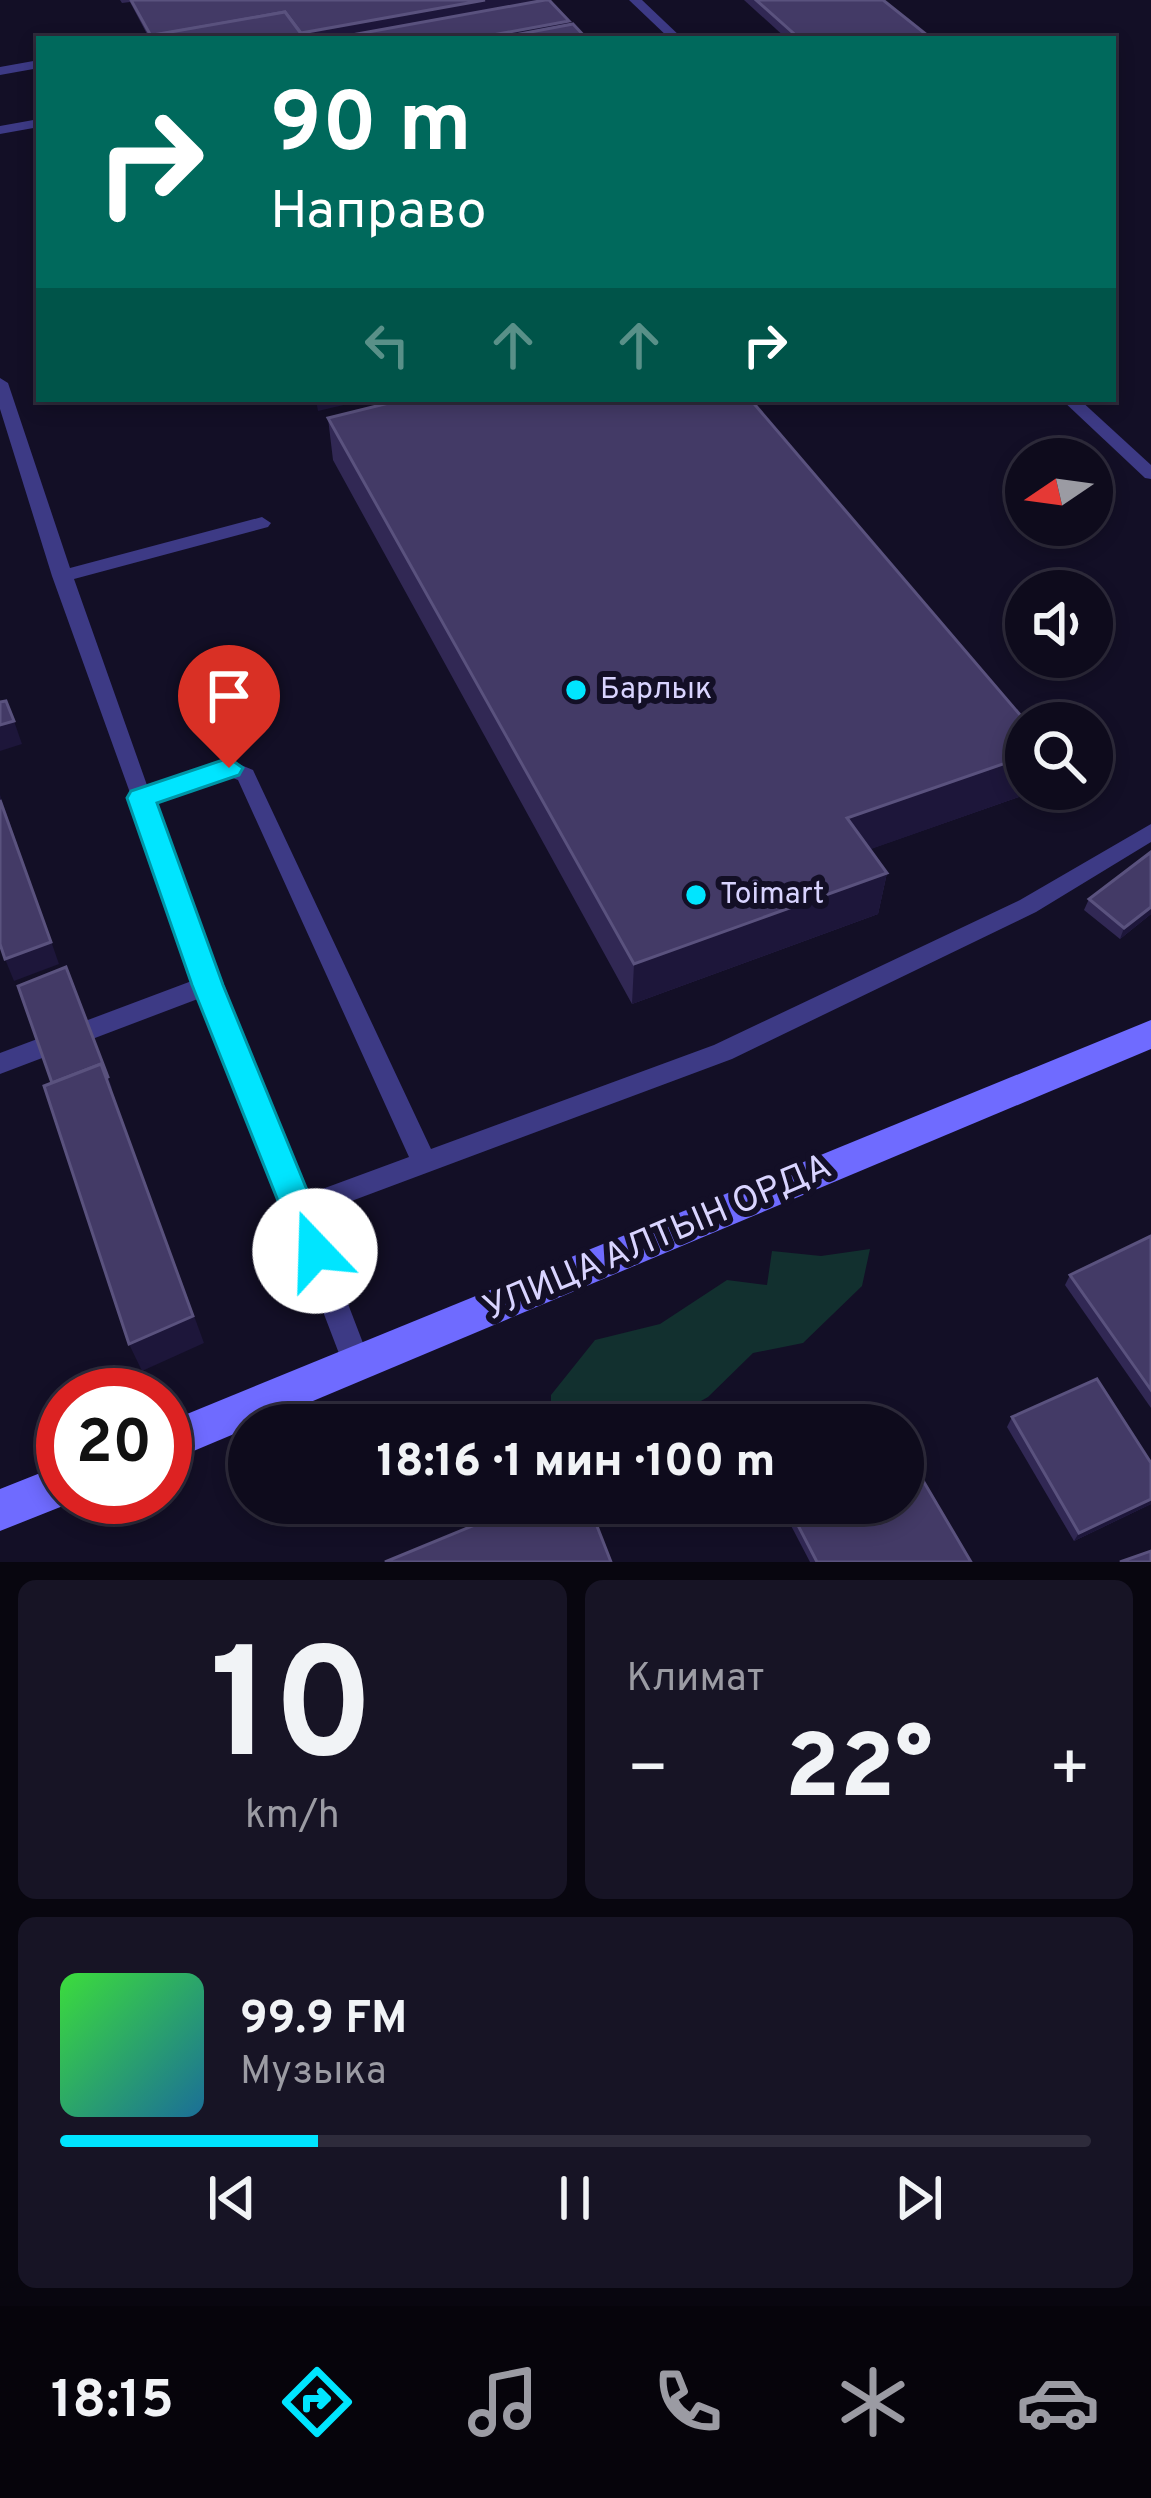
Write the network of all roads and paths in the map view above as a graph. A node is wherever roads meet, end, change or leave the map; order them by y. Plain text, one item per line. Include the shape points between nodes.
1 (635, 0) edge
2 (674, 36) edge
3 (36, 65) edge
4 (0, 71) edge
5 (36, 124) edge
6 (0, 130) edge
7 (0, 383) edge
8 (1072, 402) edge
9 (1151, 474) edge
10 (262, 523) dead end
11 (61, 576) junction
12 (141, 798) junction
13 (1151, 832) edge
14 (208, 985) junction
15 (1151, 1034) edge
16 (0, 1064) edge
17 (424, 1162) junction
18 (299, 1209) junction
19 (357, 1364) junction
20 (192, 1432) edge
21 (36, 1496) edge
22 (0, 1510) edge

1 - 2 lane
3 - 4 lane
5 - 6 lane
7 - 11 lane
8 - 9 lane
10 - 11 lane
11 - 12 lane
12 - 14 lane
12 - 17 lane via 229,768 246,775
13 - 17 lane via 1028,906 723,1052
14 - 16 lane
14 - 18 lane
15 - 19 main road, УЛИЦА АЛТЫН ОРДА
17 - 18 lane
18 - 19 lane
19 - 20 main road, УЛИЦА АЛТЫН ОРДА
21 - 22 main road

